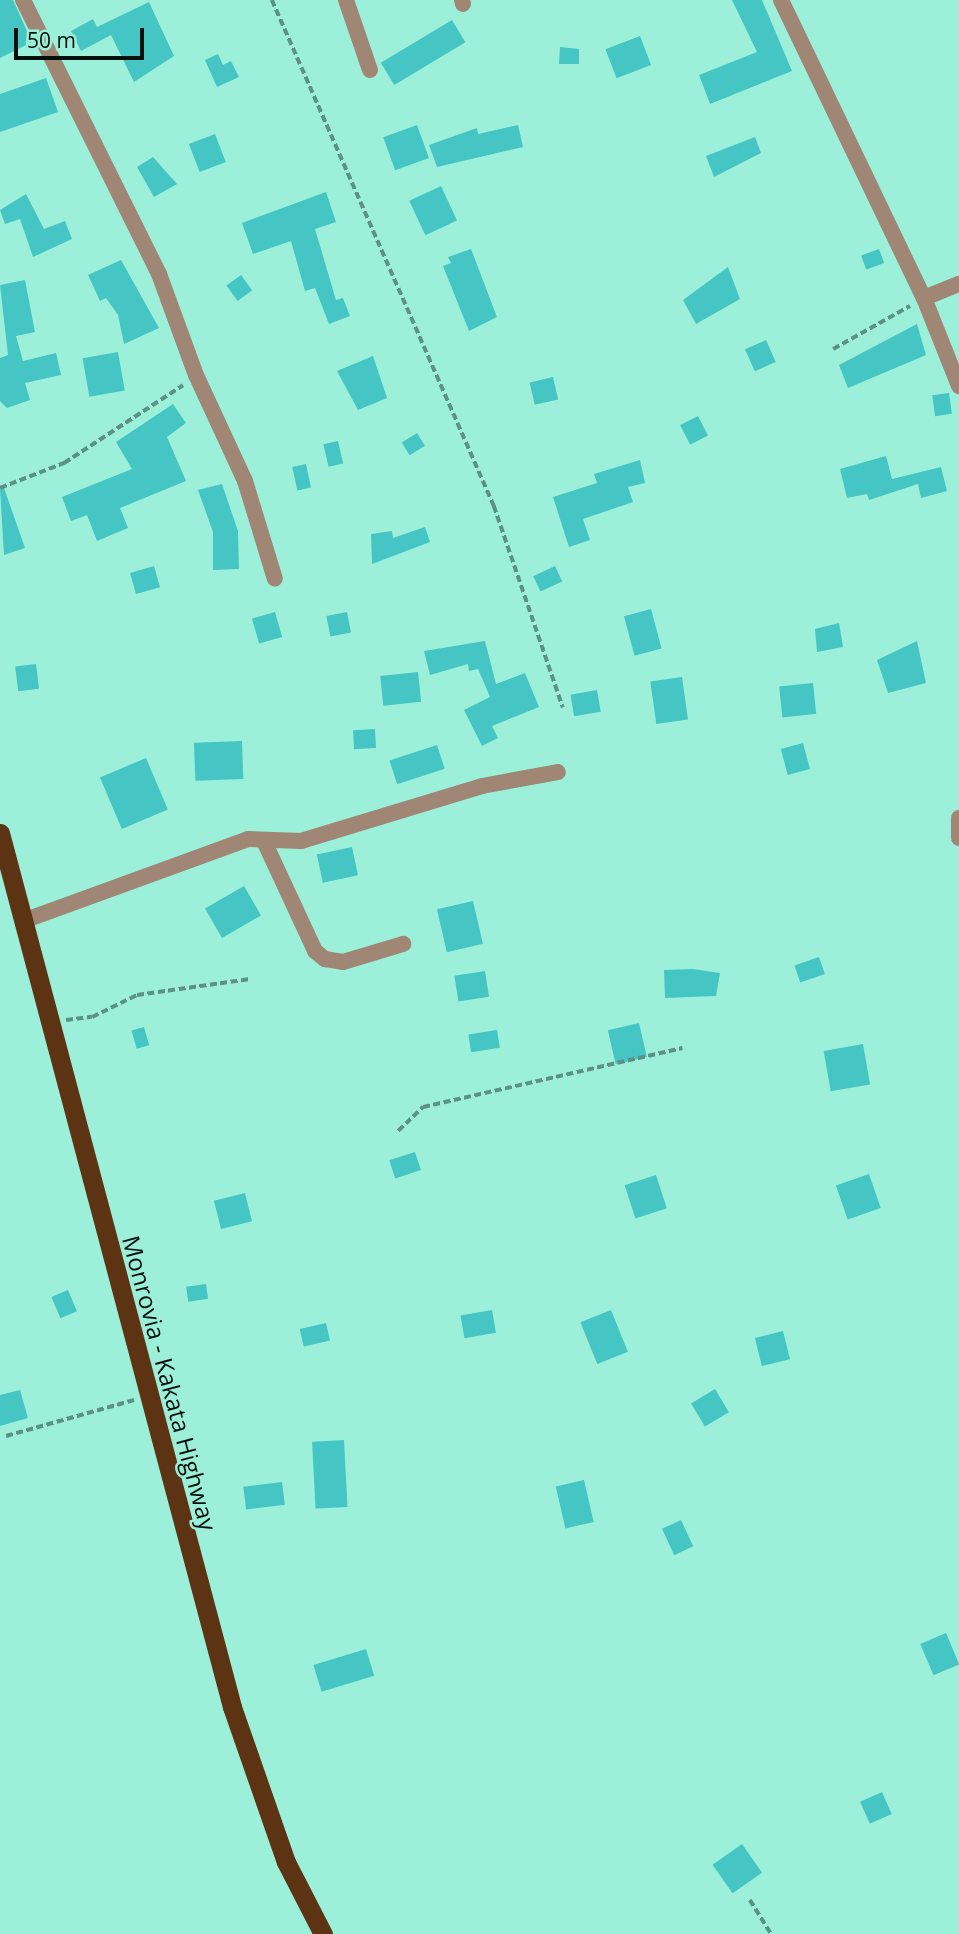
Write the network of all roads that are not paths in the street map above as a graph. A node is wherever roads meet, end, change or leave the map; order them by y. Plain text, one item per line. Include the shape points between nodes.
1 (23, 0) edge
2 (346, 0) edge
3 (780, 0) edge
4 (370, 70) dead end
5 (959, 284) edge
6 (924, 298) junction
7 (959, 386) edge
8 (275, 579) dead end
9 (558, 772) dead end
10 (959, 818) edge
11 (0, 833) edge
12 (959, 838) edge
13 (264, 841) junction
14 (23, 921) junction
15 (403, 944) dead end
16 (323, 1934) edge

1 - 8 street via 159,274 196,375 245,481
2 - 4 street
3 - 6 street
5 - 6 street
6 - 7 street
9 - 13 street via 482,786 301,841
10 - 12 street
11 - 14 highway, Monrovia - Kakata Highway
13 - 14 street via 248,839
13 - 15 street via 325,959 343,962
14 - 16 highway, Monrovia - Kakata Highway via 146,1397 255,1781

